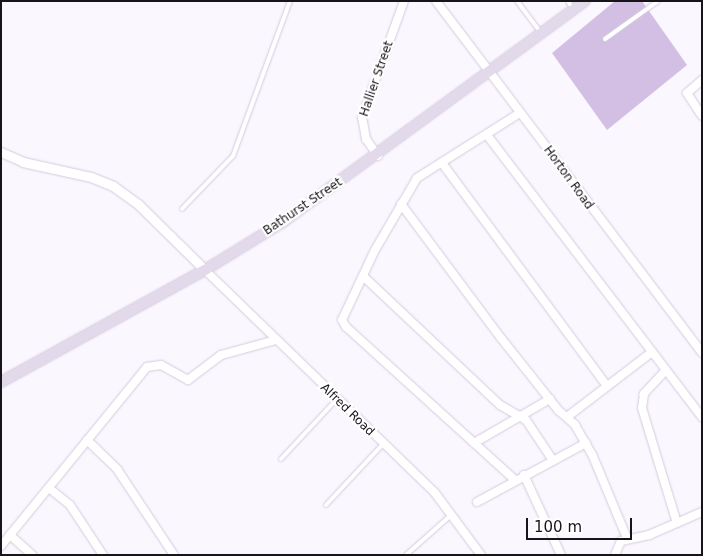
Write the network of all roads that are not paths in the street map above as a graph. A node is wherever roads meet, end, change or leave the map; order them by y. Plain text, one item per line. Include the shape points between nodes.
1 (290, 1) edge
2 (404, 1) edge
3 (436, 1) edge
4 (517, 1) edge
5 (585, 1) edge
6 (658, 1) edge
7 (571, 5) edge
8 (541, 34) junction
9 (605, 39) dead end
10 (488, 73) junction
11 (702, 80) edge
12 (520, 113) junction
13 (702, 116) edge
14 (487, 134) junction
15 (1, 152) edge
16 (378, 156) junction
17 (442, 163) junction
18 (401, 204) junction
19 (182, 209) dead end
20 (205, 270) junction
21 (363, 276) junction
22 (276, 340) junction
23 (652, 352) junction
24 (702, 353) edge
25 (666, 370) junction
26 (1, 382) edge
27 (606, 385) junction
28 (550, 399) junction
29 (336, 400) junction
30 (516, 416) junction
31 (567, 417) junction
32 (702, 418) edge
33 (87, 440) junction
34 (586, 442) junction
35 (474, 443) junction
36 (383, 444) junction
37 (552, 459) junction
38 (281, 460) dead end
39 (524, 475) junction
40 (515, 480) junction
41 (49, 488) junction
42 (477, 502) dead end
43 (326, 505) dead end
44 (452, 513) junction
45 (700, 515) edge
46 (677, 523) junction
47 (10, 536) junction
48 (627, 538) junction
49 (1, 546) edge
50 (32, 555) edge
51 (103, 555) edge
52 (174, 555) edge
53 (406, 555) edge
54 (481, 555) edge
55 (561, 555) edge
56 (615, 555) edge

1 - 19 lane via 233,156
2 - 16 street, Hallier Street via 362,117 366,138
3 - 10 street, Horton Road
4 - 8 lane
5 - 7 main road, Bathurst Street
6 - 9 lane
7 - 8 main road, Bathurst Street
8 - 10 main road, Bathurst Street
10 - 12 street, Horton Road
10 - 16 main road, Bathurst Street
11 - 13 street via 687,93
12 - 14 street
12 - 24 street, Horton Road
14 - 17 street
14 - 23 street
15 - 20 street via 23,162 90,176 113,186 138,204
16 - 20 main road, Bathurst Street via 283,222
17 - 18 street via 418,178
17 - 27 street
18 - 21 street
18 - 28 street
20 - 22 street, Alfred Road
20 - 26 main road, Bathurst Street
21 - 30 street
21 - 35 street via 344,311 344,324
22 - 29 street, Alfred Road
22 - 33 street via 221,354 188,380 160,365 151,364
23 - 25 street
23 - 27 street
25 - 32 street
25 - 46 street via 644,394 642,408
27 - 31 street
28 - 30 street
28 - 31 street
29 - 36 street, Alfred Road
29 - 38 lane
30 - 35 street
30 - 37 street via 526,420
31 - 34 street
33 - 41 street
33 - 52 street via 117,469
34 - 37 street
34 - 48 street
35 - 40 street
36 - 43 lane
36 - 44 street, Alfred Road
37 - 39 street
39 - 40 street
39 - 55 street
40 - 42 street
41 - 47 street
41 - 51 street via 70,505
44 - 53 lane
44 - 54 street, Alfred Road
45 - 46 street
46 - 48 street via 643,537
47 - 49 street
47 - 50 street
48 - 56 street via 618,544

